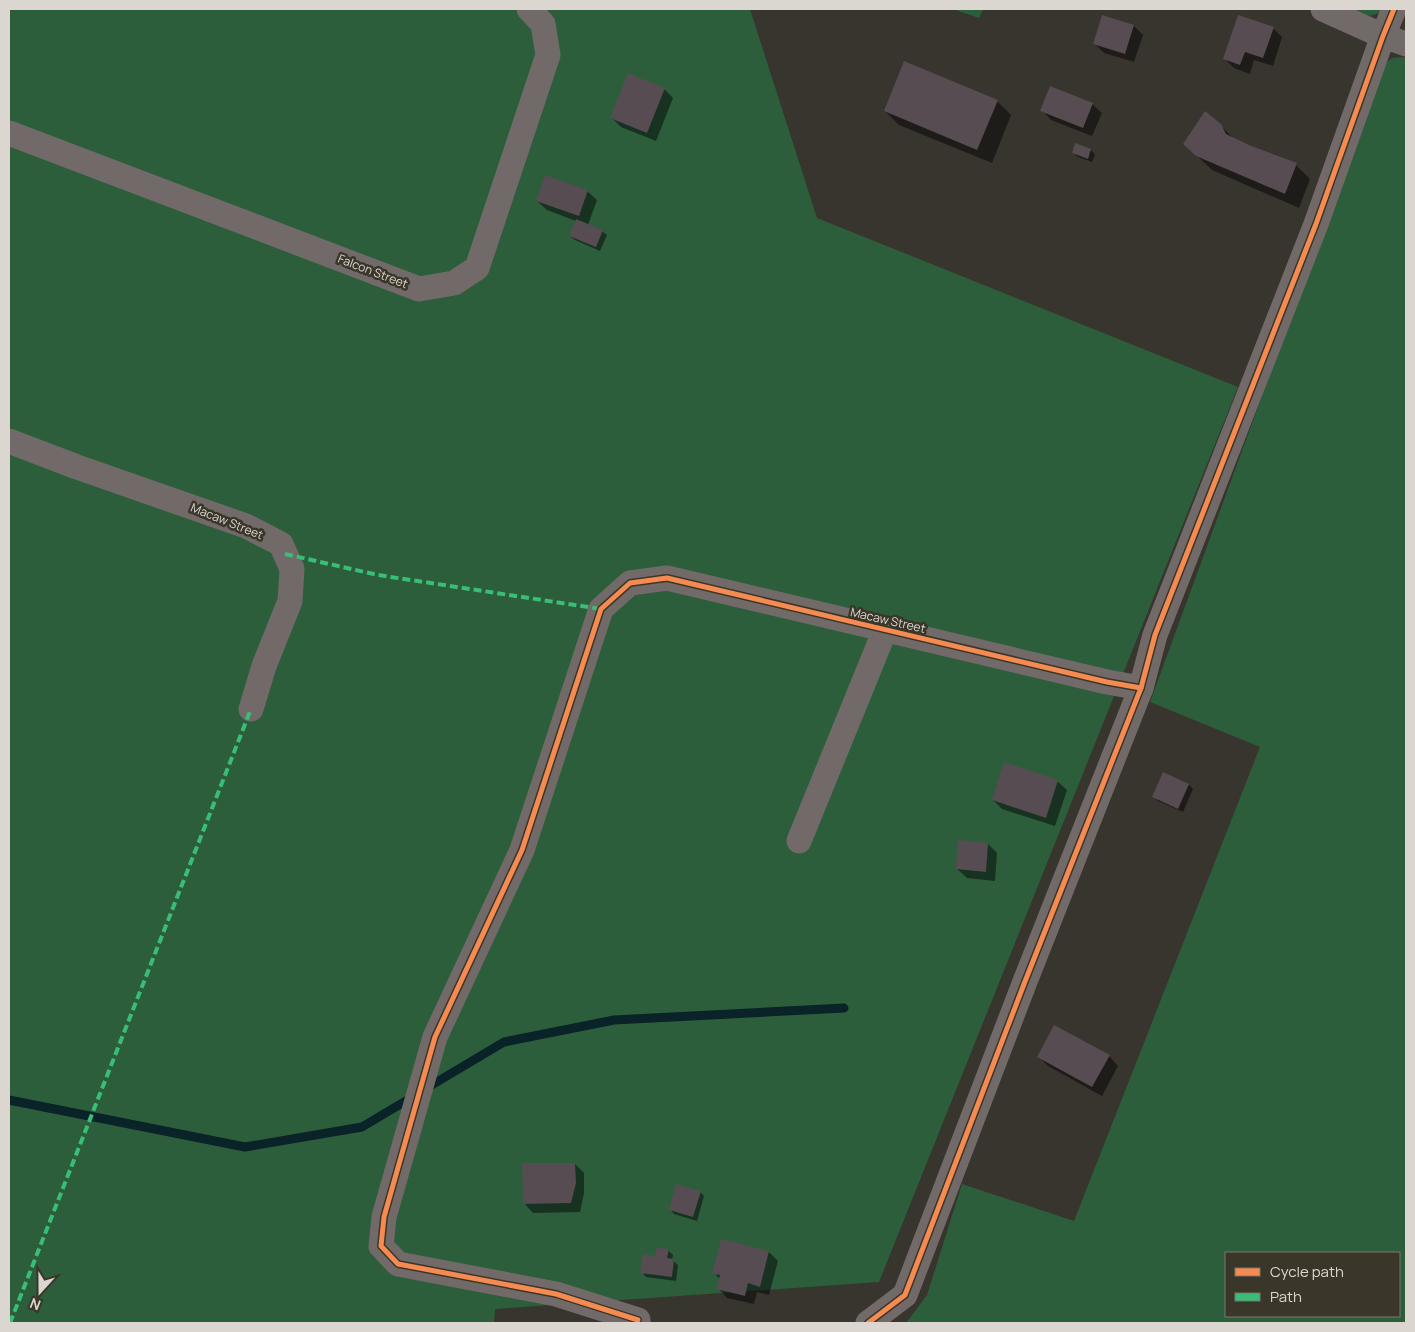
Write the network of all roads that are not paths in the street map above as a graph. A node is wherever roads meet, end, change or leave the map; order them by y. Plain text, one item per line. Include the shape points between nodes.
1 (529, 9) edge
2 (1323, 9) edge
3 (1394, 9) edge
4 (1383, 36) junction
5 (1406, 44) edge
6 (9, 133) edge
7 (9, 441) edge
8 (885, 630) junction
9 (1141, 688) junction
10 (251, 709) dead end
11 (798, 841) dead end
12 (643, 1322) edge
13 (868, 1323) edge

1 - 6 street, Falcon Street via 543,24 548,54 477,268 454,283 419,289
2 - 4 street
3 - 4 street
4 - 5 street
4 - 9 street via 1316,224 1155,635
7 - 10 street, Macaw Street via 246,526 281,544 292,569 290,601
8 - 9 street, Macaw Street
8 - 11 street
8 - 12 street, Macaw Street via 667,578 630,583 601,610 522,850 436,1037 384,1217 381,1246 398,1264 556,1294
9 - 13 street via 905,1295

